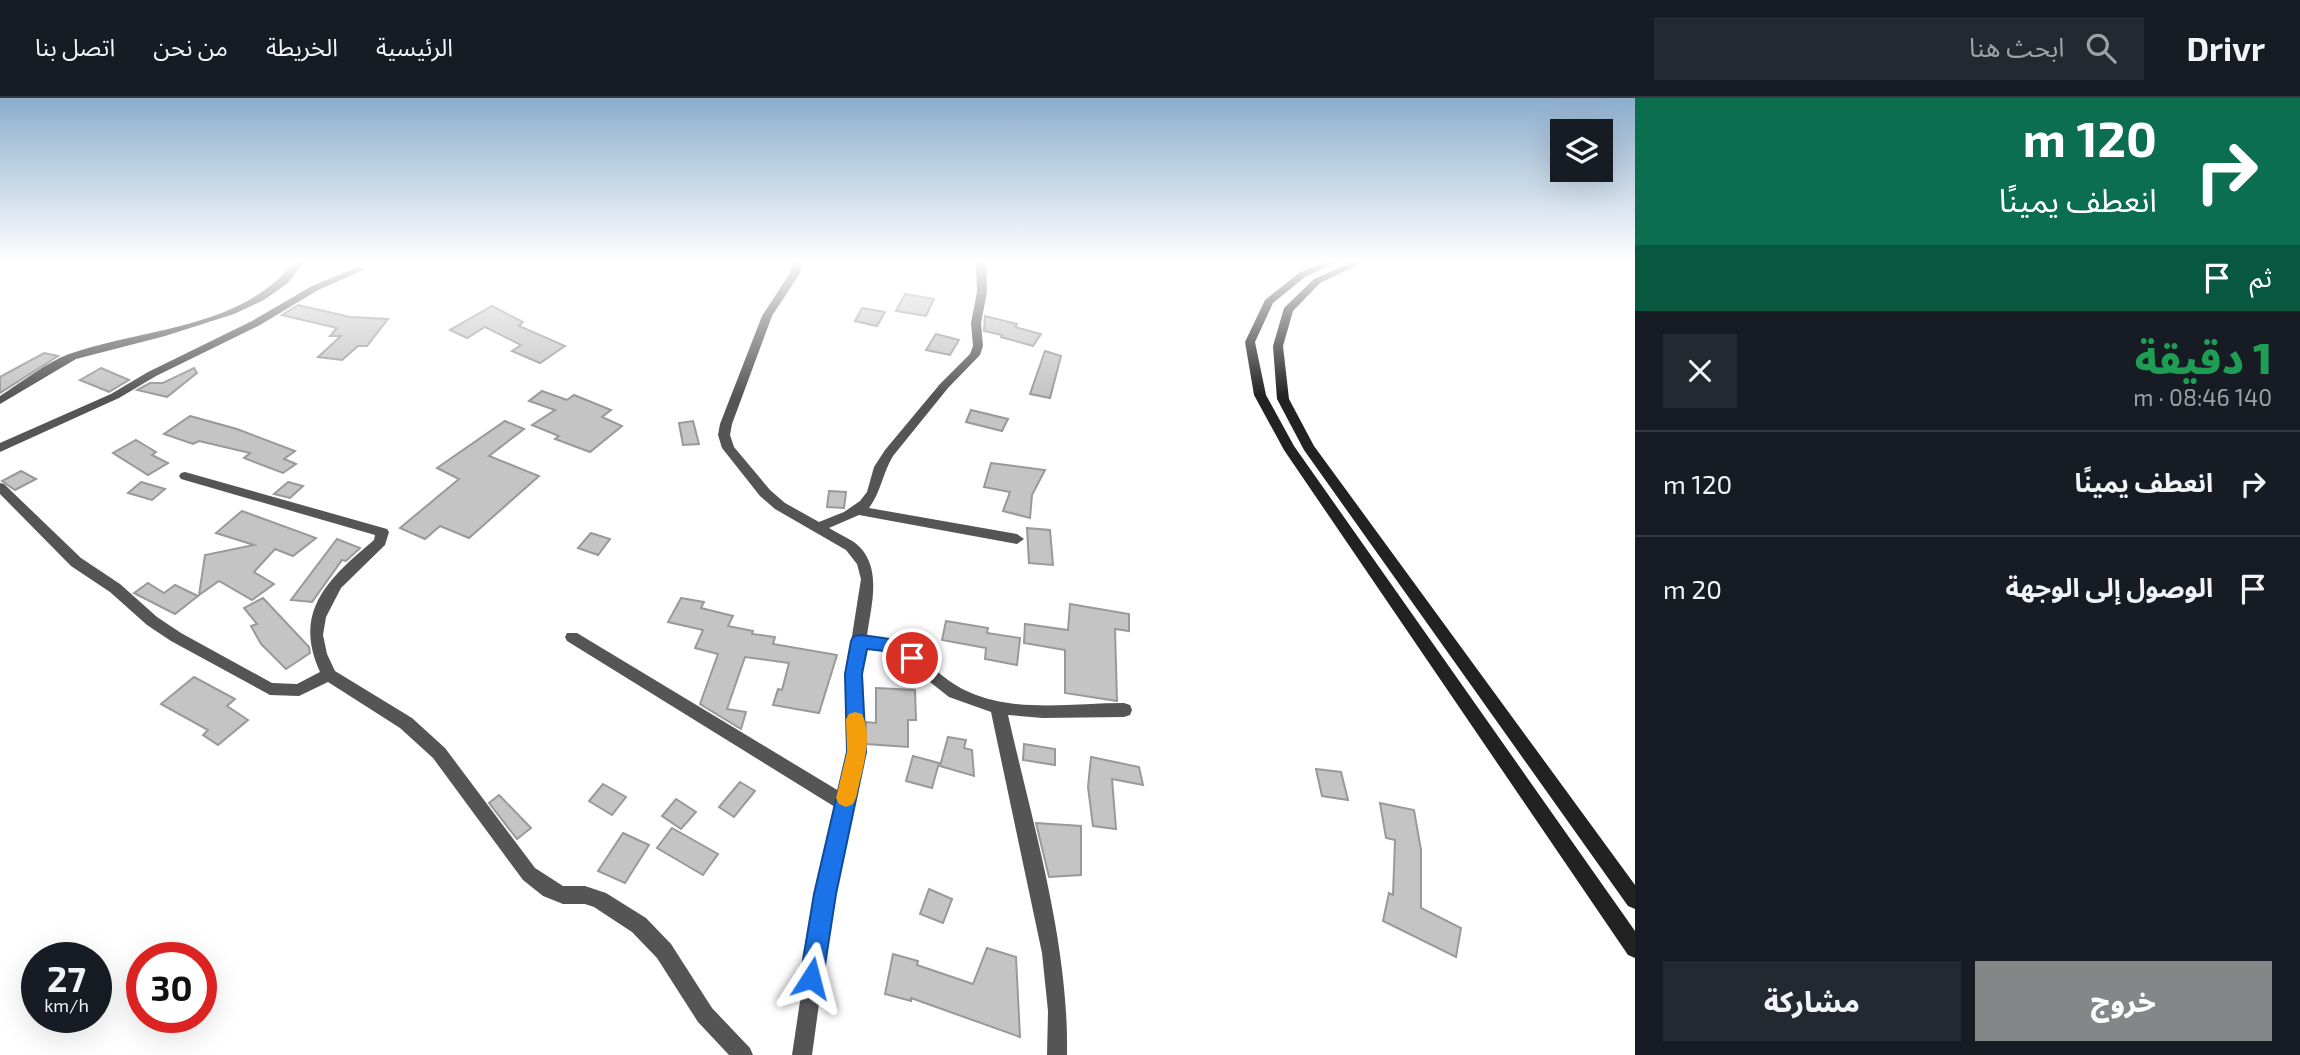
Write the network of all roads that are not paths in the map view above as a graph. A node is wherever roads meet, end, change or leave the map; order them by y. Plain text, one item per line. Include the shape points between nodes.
1 (237, 307) edge
2 (284, 307) edge
3 (773, 307) edge
4 (980, 307) edge
5 (1266, 307) edge
6 (1292, 307) edge
7 (1262, 314) junction
8 (1286, 320) junction
9 (0, 401) edge
10 (0, 448) edge
11 (185, 476) dead end
12 (0, 487) edge
13 (858, 510) junction
14 (820, 527) junction
15 (1017, 540) dead end
16 (572, 637) dead end
17 (859, 641) junction
18 (329, 675) junction
19 (998, 707) junction
20 (1124, 710) dead end
21 (845, 804) junction
22 (1635, 900) edge
23 (1635, 948) edge
24 (743, 1055) edge
25 (802, 1055) edge
26 (1057, 1055) edge

1 - 9 street via 175,331 72,358
2 - 10 street via 115,396
3 - 14 street via 724,435 732,454 765,493
4 - 13 street via 977,351 889,453 873,492
5 - 7 main road
6 - 8 main road
7 - 8 main road
7 - 23 main road via 1250,342 1261,395 1288,446
8 - 22 main road via 1278,346 1283,399 1308,446
11 - 18 street via 382,532 380,542 320,607 316,643
12 - 18 street via 76,562 176,636 278,691 299,690
13 - 14 street
13 - 15 street
14 - 17 street via 851,547 866,571 868,588
16 - 21 street
17 - 19 street via 900,650 953,693
17 - 21 street via 854,674 857,742
18 - 24 street via 397,717 439,753 538,883 563,895 598,899 652,937 677,967 705,1015
19 - 20 street
19 - 26 street via 1052,953
21 - 25 street via 814,956

